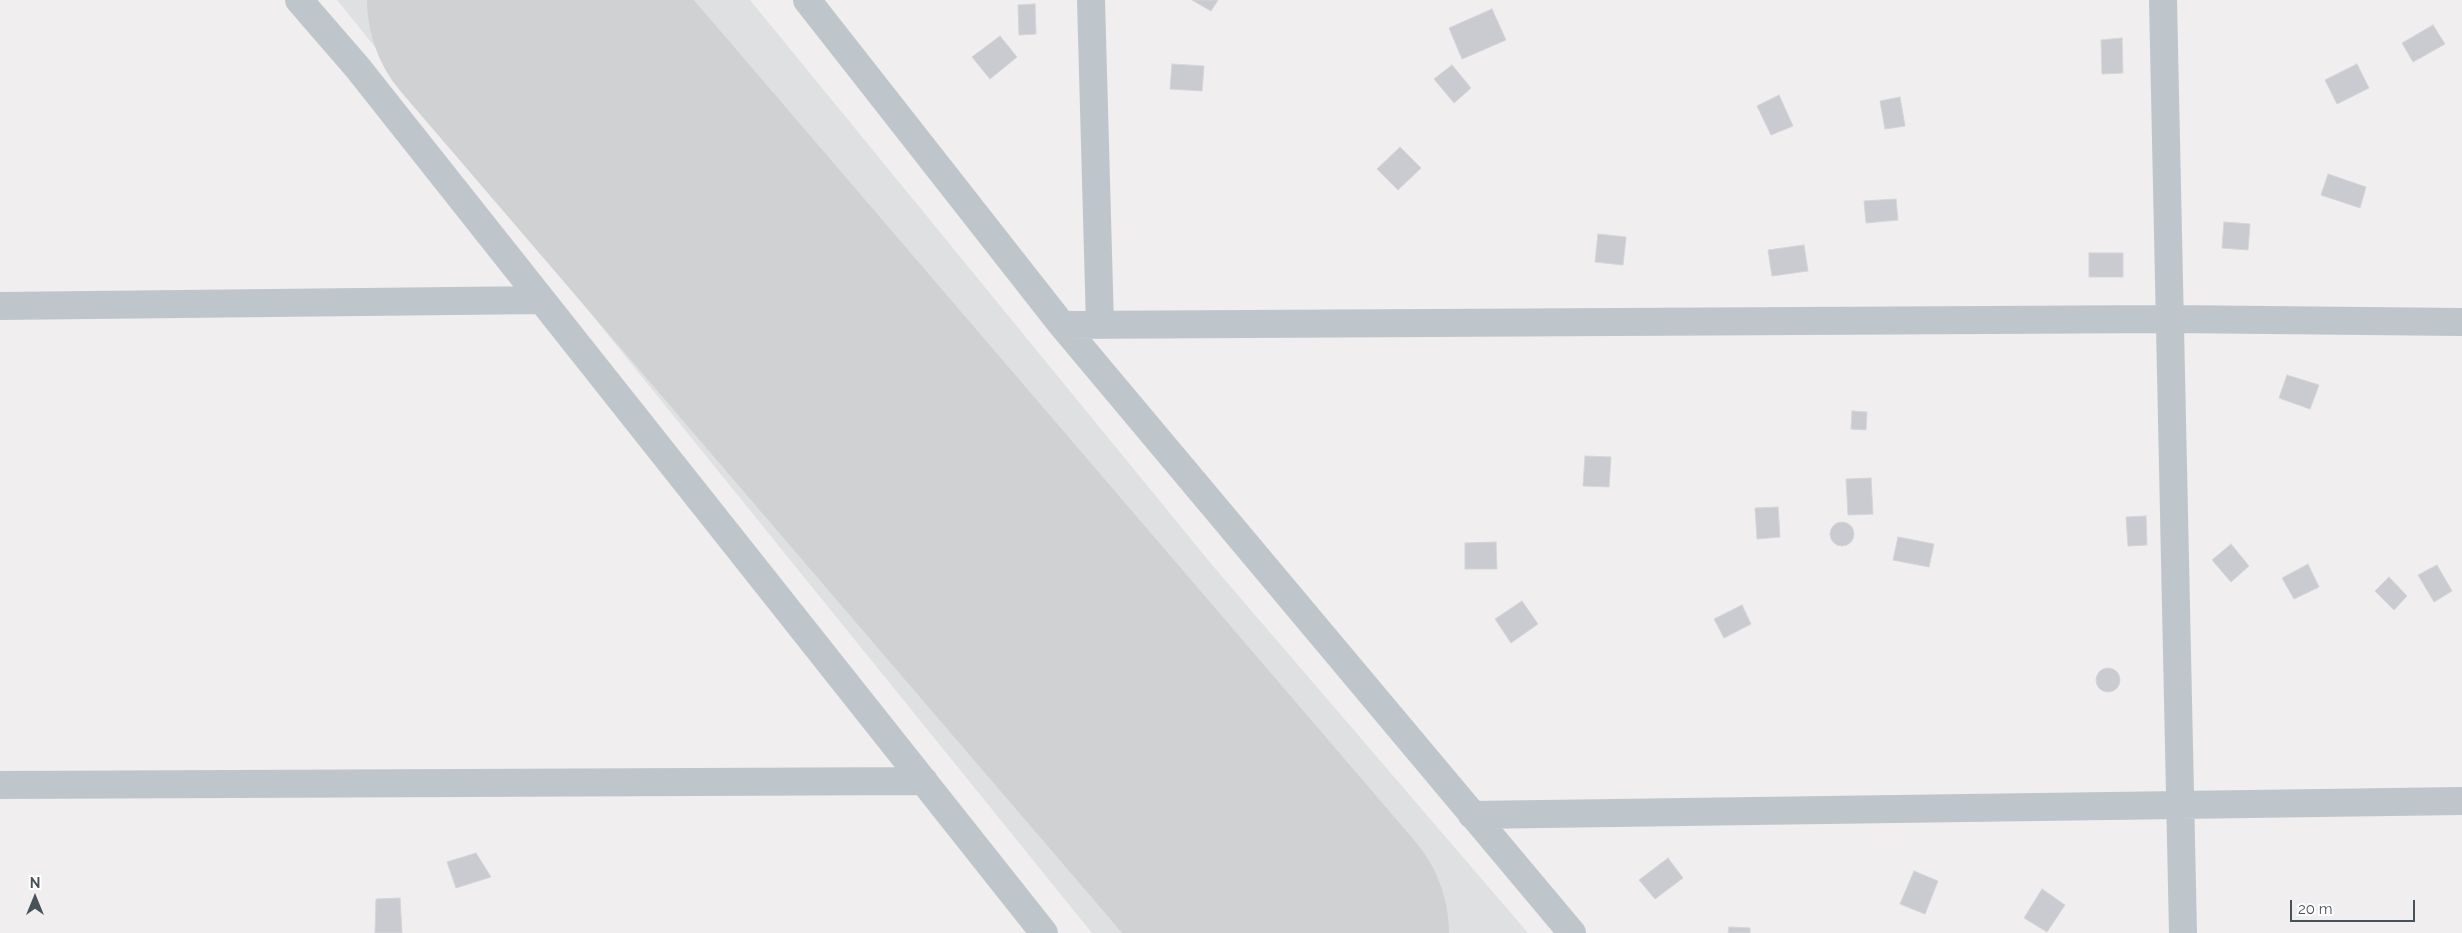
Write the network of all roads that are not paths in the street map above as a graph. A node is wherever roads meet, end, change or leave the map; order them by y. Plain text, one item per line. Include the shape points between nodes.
1 (299, 0) edge
2 (807, 0) edge
3 (1091, 0) edge
4 (2163, 0) edge
5 (542, 300) junction
6 (0, 306) edge
7 (2170, 319) junction
8 (2462, 322) edge
9 (1062, 325) junction
10 (1100, 325) junction
11 (924, 781) junction
12 (0, 785) edge
13 (2462, 801) edge
14 (2179, 805) junction
15 (1472, 815) junction
16 (1044, 933) edge
17 (1572, 933) edge
18 (2183, 933) edge

1 - 5 street via 357,67
2 - 9 street
3 - 10 street
4 - 7 street
5 - 6 street
5 - 11 street
7 - 8 street
7 - 10 street
7 - 14 street
9 - 10 street
9 - 15 street
11 - 12 street
11 - 16 street
13 - 14 street
14 - 15 street
14 - 18 street
15 - 17 street

